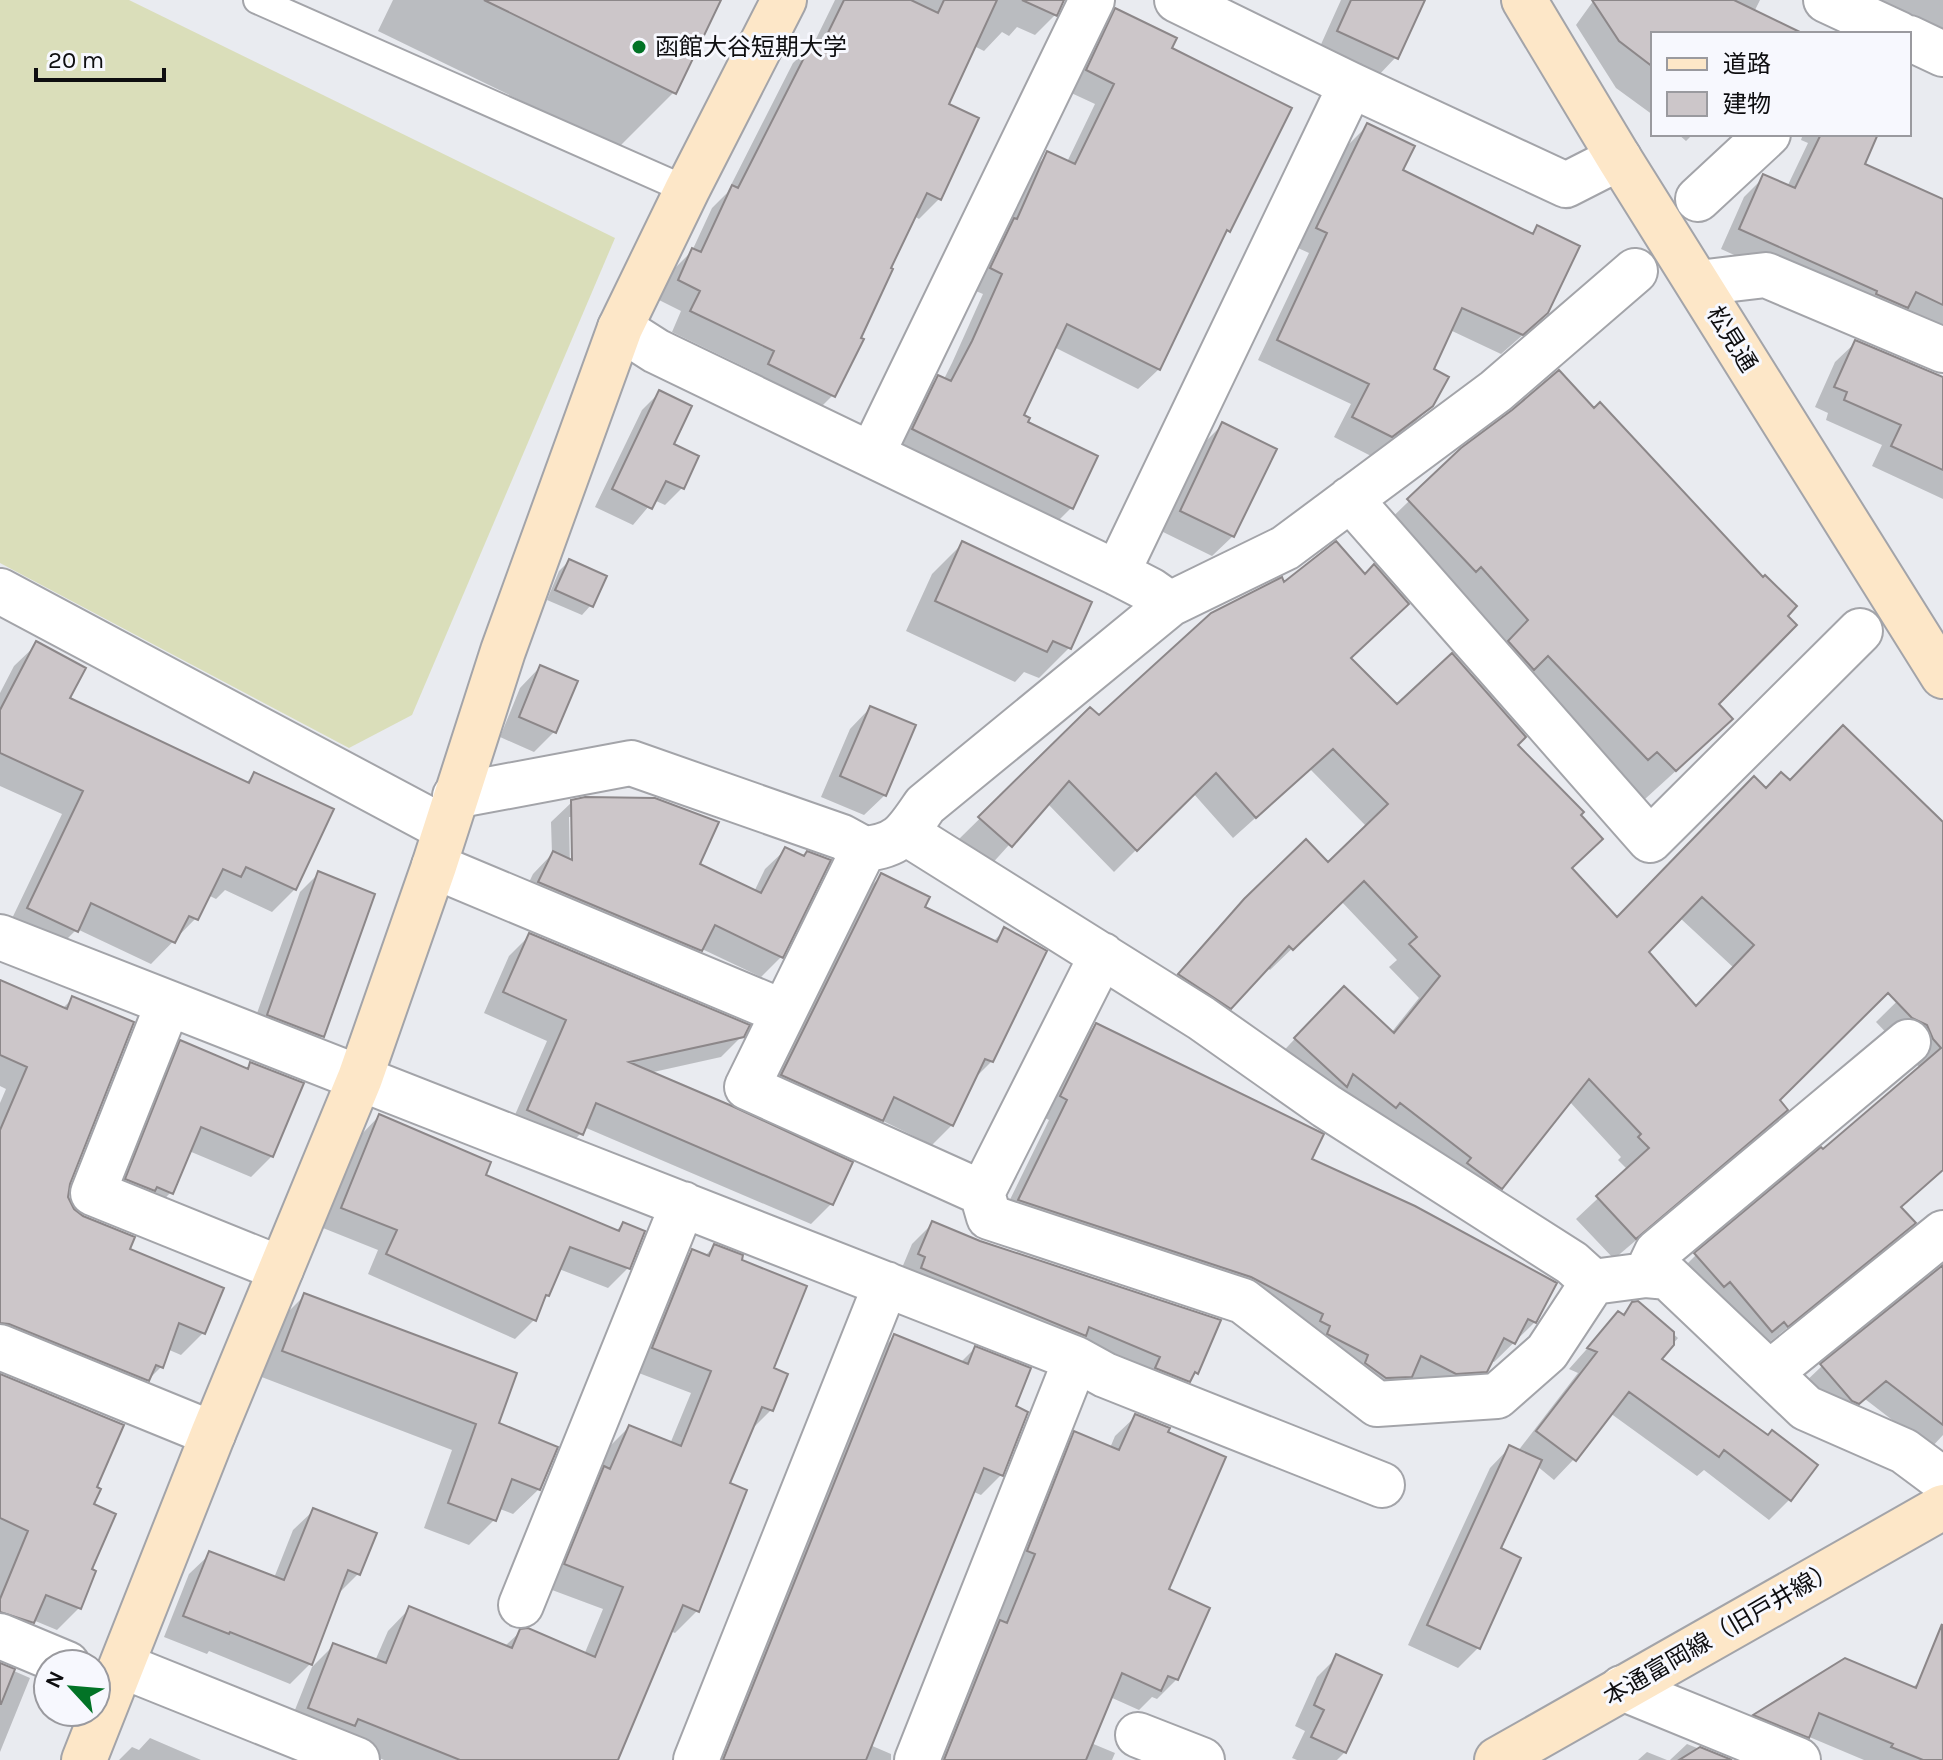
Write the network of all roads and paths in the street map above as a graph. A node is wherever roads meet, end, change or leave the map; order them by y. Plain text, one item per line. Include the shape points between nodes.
1 (257, 0) edge
2 (784, 0) edge
3 (1092, 0) edge
4 (1177, 0) edge
5 (1524, 0) edge
6 (1833, 10) edge
7 (1894, 32) edge
8 (1911, 39) edge
9 (1943, 54) edge
10 (1351, 85) junction
11 (1766, 136) edge
12 (1619, 158) junction
13 (687, 190) junction
14 (1698, 199) dead end
15 (1635, 271) dead end
16 (1698, 283) junction
17 (620, 328) junction
18 (1943, 350) edge
19 (872, 454) junction
20 (1350, 499) junction
21 (1117, 573) junction
22 (0, 591) edge
23 (1170, 604) junction
24 (1860, 631) dead end
25 (1943, 676) edge
26 (444, 830) junction
27 (906, 833) junction
28 (864, 849) junction
29 (0, 937) edge
30 (1102, 955) junction
31 (168, 1004) junction
32 (783, 1012) junction
33 (1908, 1042) dead end
34 (360, 1078) junction
35 (982, 1193) junction
36 (683, 1204) junction
37 (1943, 1233) edge
38 (281, 1269) junction
39 (1646, 1275) junction
40 (1593, 1282) junction
41 (886, 1284) junction
42 (0, 1347) edge
43 (1076, 1359) junction
44 (1771, 1372) junction
45 (213, 1434) junction
46 (1943, 1480) edge
47 (1382, 1485) dead end
48 (1943, 1507) edge
49 (521, 1605) dead end
50 (0, 1636) edge
51 (32, 1649) edge
52 (112, 1676) edge
53 (1622, 1688) junction
54 (95, 1728) edge
55 (1138, 1735) dead end
56 (84, 1760) edge
57 (357, 1760) edge
58 (696, 1760) edge
59 (917, 1760) edge
60 (1202, 1760) edge
61 (1497, 1760) edge
62 (1798, 1760) edge

1 - 13 lane
2 - 13 street
3 - 19 street
4 - 10 street
5 - 12 street, 松見通
6 - 7 street
8 - 9 street
10 - 12 street via 1566,185
10 - 21 street
11 - 14 street
12 - 16 street, 松見通
13 - 17 street
15 - 20 street via 1496,391
16 - 18 street via 1766,275
16 - 25 street, 松見通
17 - 19 street via 656,351
17 - 26 street
19 - 21 street
20 - 23 street via 1285,548
20 - 24 street via 1650,840
21 - 23 street
22 - 26 street
23 - 27 street via 925,805
26 - 28 street via 631,763
26 - 32 street
26 - 34 street
27 - 28 street via 886,847
27 - 30 street
28 - 32 street
29 - 31 street
30 - 35 street
30 - 40 street via 1572,1263
31 - 34 street
31 - 38 street via 93,1193
32 - 35 street via 747,1087
33 - 39 street via 1657,1252
34 - 36 street
34 - 38 street
35 - 40 street via 989,1217 1243,1301 1377,1404 1497,1396 1547,1352
36 - 41 street
36 - 49 street
37 - 44 street
38 - 45 street
39 - 40 street
39 - 44 street via 1668,1277
41 - 43 street
41 - 58 street
42 - 45 street
43 - 47 street
43 - 59 street
44 - 46 street via 1806,1408 1904,1451
45 - 52 street
48 - 53 street, 本通富岡線（旧戸井線）
50 - 51 street
52 - 57 street
53 - 61 street, 本通富岡線（旧戸井線）
53 - 62 street
54 - 56 street
55 - 60 street

